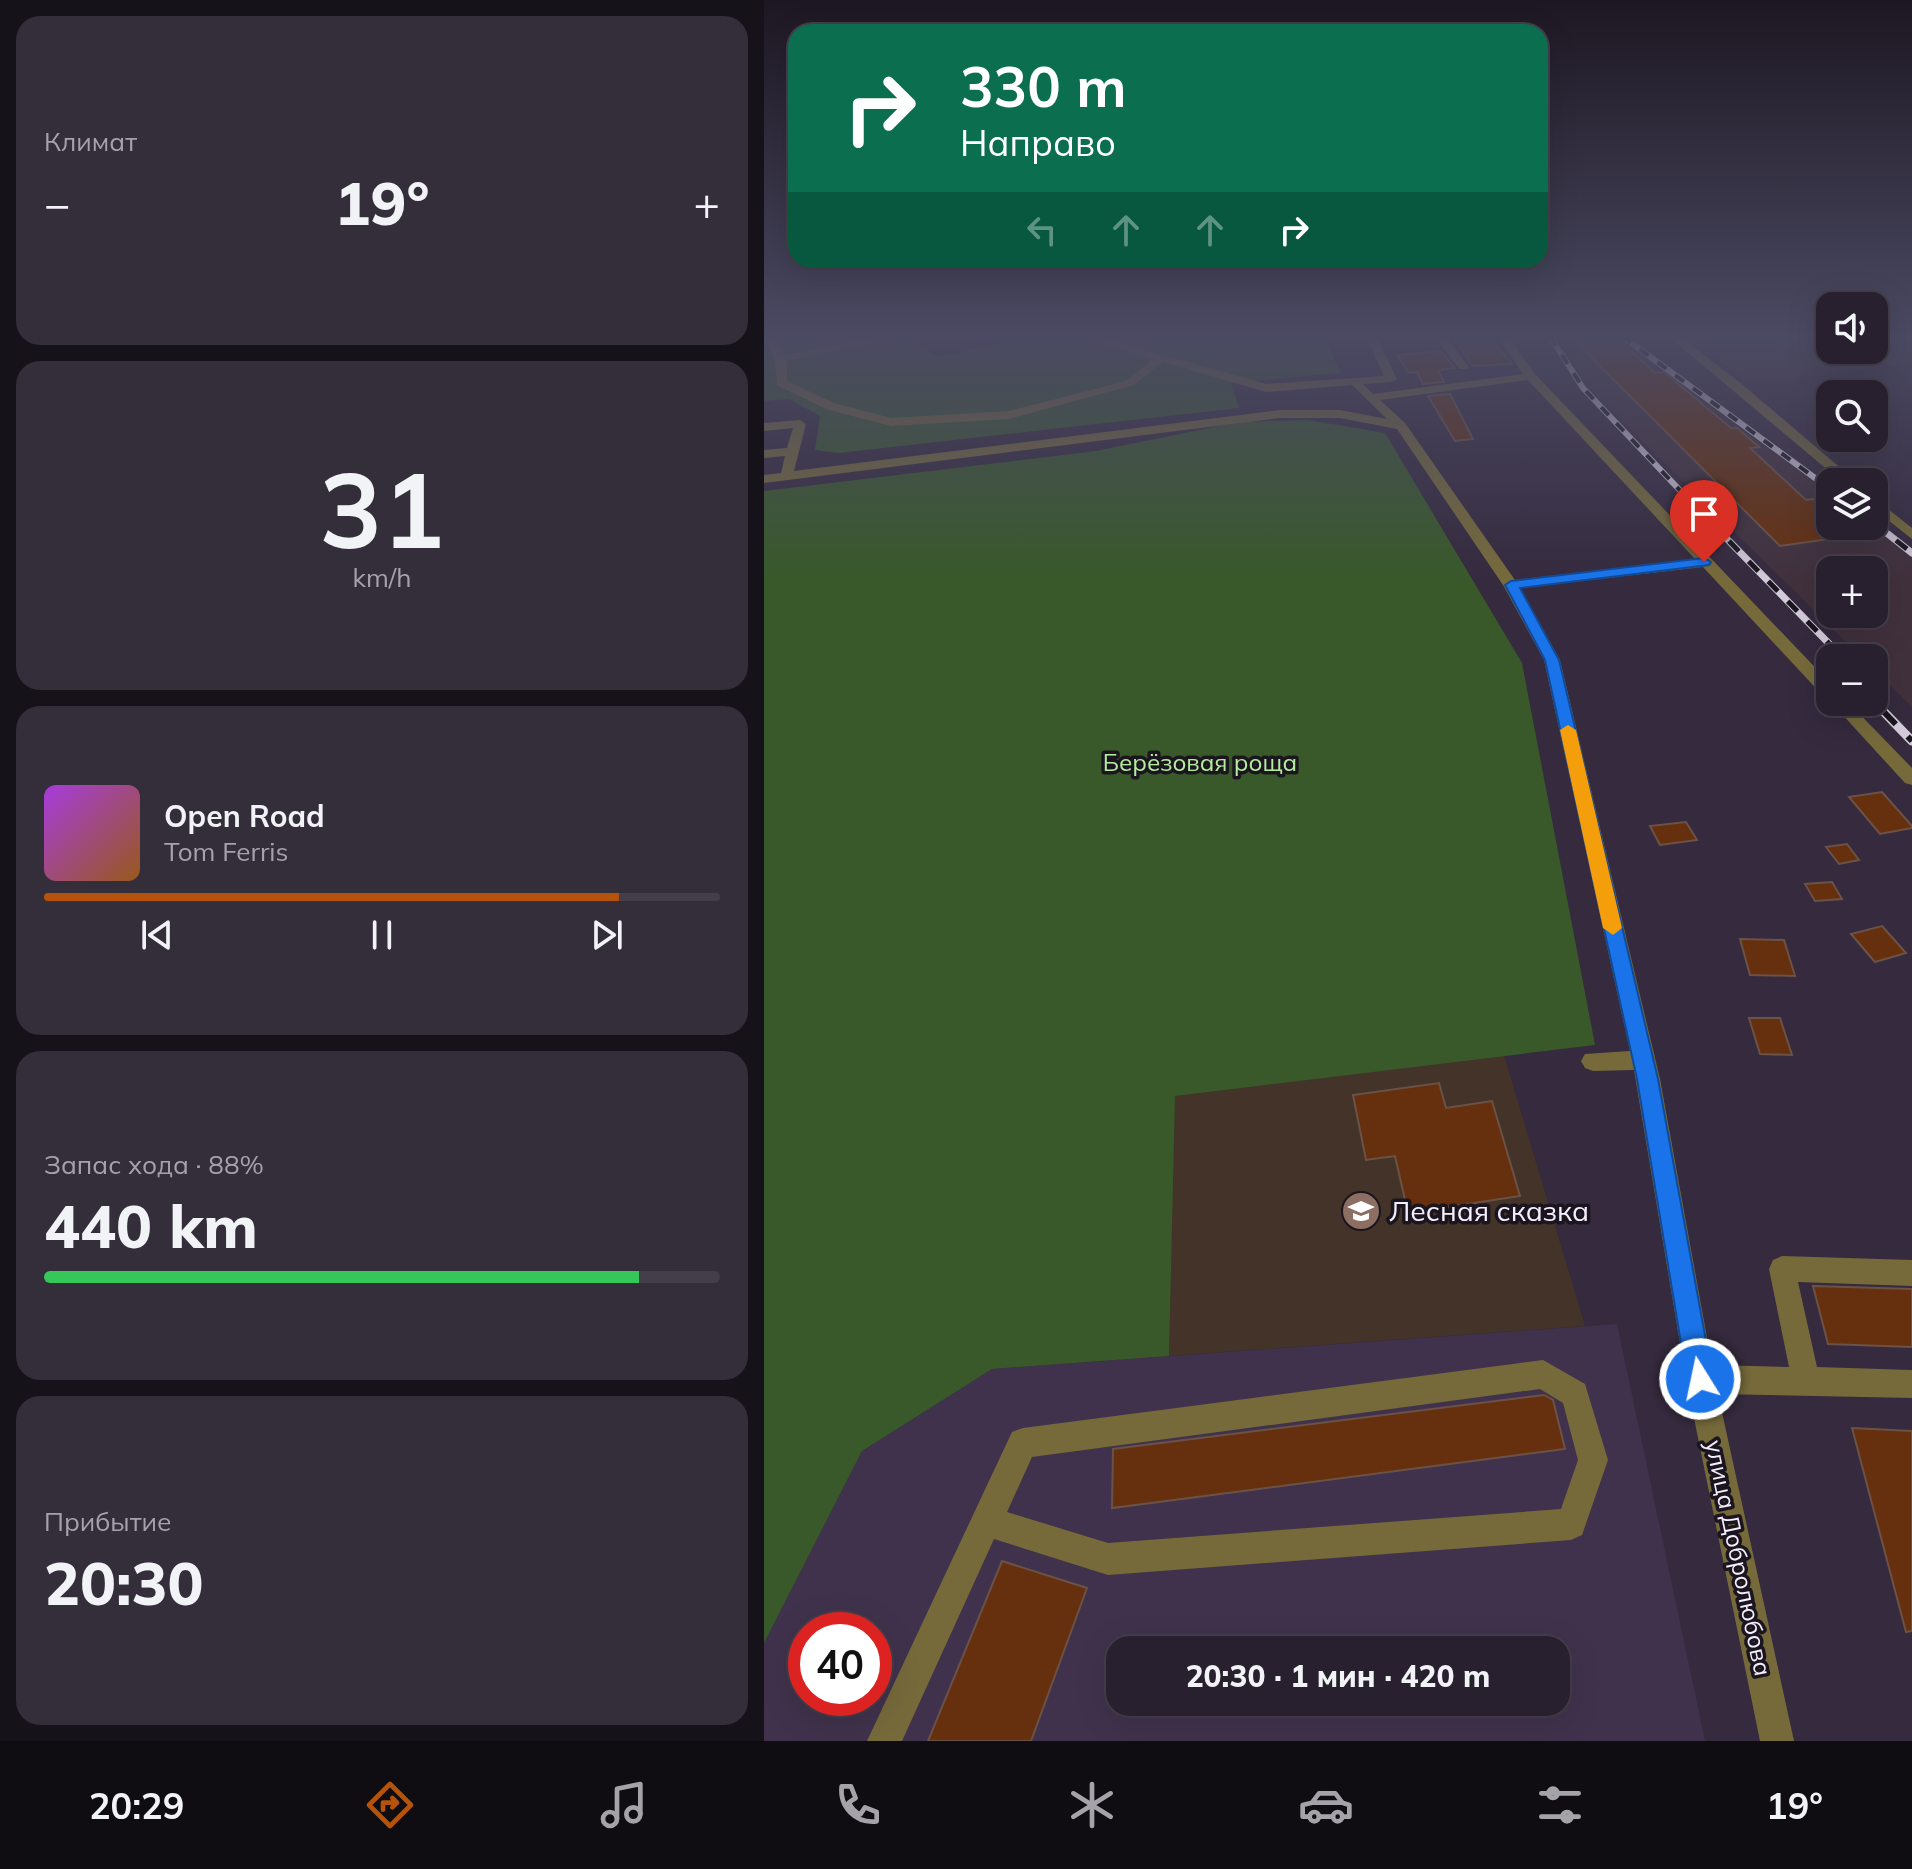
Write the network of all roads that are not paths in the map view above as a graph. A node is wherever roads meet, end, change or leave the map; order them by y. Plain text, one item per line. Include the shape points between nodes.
1 (873, 417) edge
2 (971, 417) edge
3 (1255, 417) edge
4 (1357, 417) edge
5 (1391, 417) edge
6 (1569, 417) edge
7 (1774, 417) edge
8 (891, 422) junction
9 (1401, 426) junction
10 (764, 427) edge
11 (891, 439) dead end
12 (793, 451) junction
13 (764, 454) edge
14 (1834, 468) edge
15 (786, 478) junction
16 (764, 479) edge
17 (1888, 513) edge
18 (1909, 529) edge
19 (1704, 562) junction
20 (1511, 585) junction
21 (1816, 678) edge
22 (1851, 716) edge
23 (1912, 779) edge
24 (1642, 1060) junction
25 (1593, 1061) dead end
26 (1912, 1273) edge
27 (1700, 1379) junction
28 (1806, 1381) junction
29 (1912, 1384) edge
30 (987, 1521) junction
31 (884, 1741) edge
32 (1777, 1741) edge

1 - 8 street
2 - 8 street
3 - 15 street
4 - 9 street
5 - 9 street, улица Добролюбова
6 - 19 street
7 - 14 street
8 - 11 street
9 - 20 street, улица Добролюбова
10 - 12 street via 800,424
12 - 13 street
12 - 15 street
15 - 16 street
17 - 18 street
19 - 20 street
19 - 21 street
20 - 24 street, улица Добролюбова via 1552,660
22 - 23 street
24 - 25 street
24 - 27 street, улица Добролюбова
26 - 28 street via 1782,1269
27 - 28 street
27 - 32 street, улица Добролюбова
28 - 29 street
30 - 30 street via 1023,1443 1543,1374 1575,1394 1593,1460 1571,1524 1108,1559
30 - 31 street

